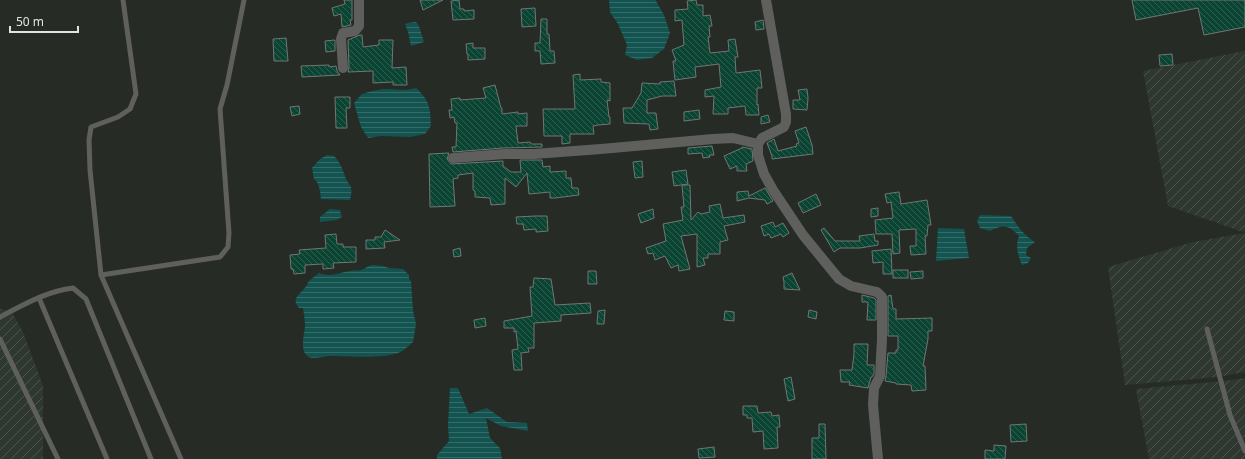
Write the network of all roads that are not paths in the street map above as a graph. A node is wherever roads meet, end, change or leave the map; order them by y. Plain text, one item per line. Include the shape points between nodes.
1 (123, 0) edge
2 (244, 0) edge
3 (358, 0) edge
4 (766, 0) edge
5 (343, 68) dead end
6 (758, 144) junction
7 (453, 158) dead end
8 (101, 275) junction
9 (39, 298) junction
10 (0, 316) edge
11 (1207, 329) dead end
12 (0, 339) edge
13 (1245, 451) edge
14 (58, 459) edge
15 (107, 459) edge
16 (152, 459) edge
17 (181, 459) edge
18 (878, 459) edge

1 - 8 lane via 136,94 130,109 118,117 92,127 89,140
2 - 8 lane via 220,109 228,247 220,257
3 - 5 street via 359,26 355,31 343,33 341,39
4 - 6 street via 786,122 784,127 762,138
6 - 7 street via 732,138
6 - 18 street via 758,155 772,190 824,262 839,279 851,286 877,292 882,297 880,376 874,388 873,405
8 - 17 lane
9 - 10 lane
9 - 15 lane
9 - 16 lane via 62,289 73,288 86,299
11 - 13 lane via 1230,415
12 - 14 lane

